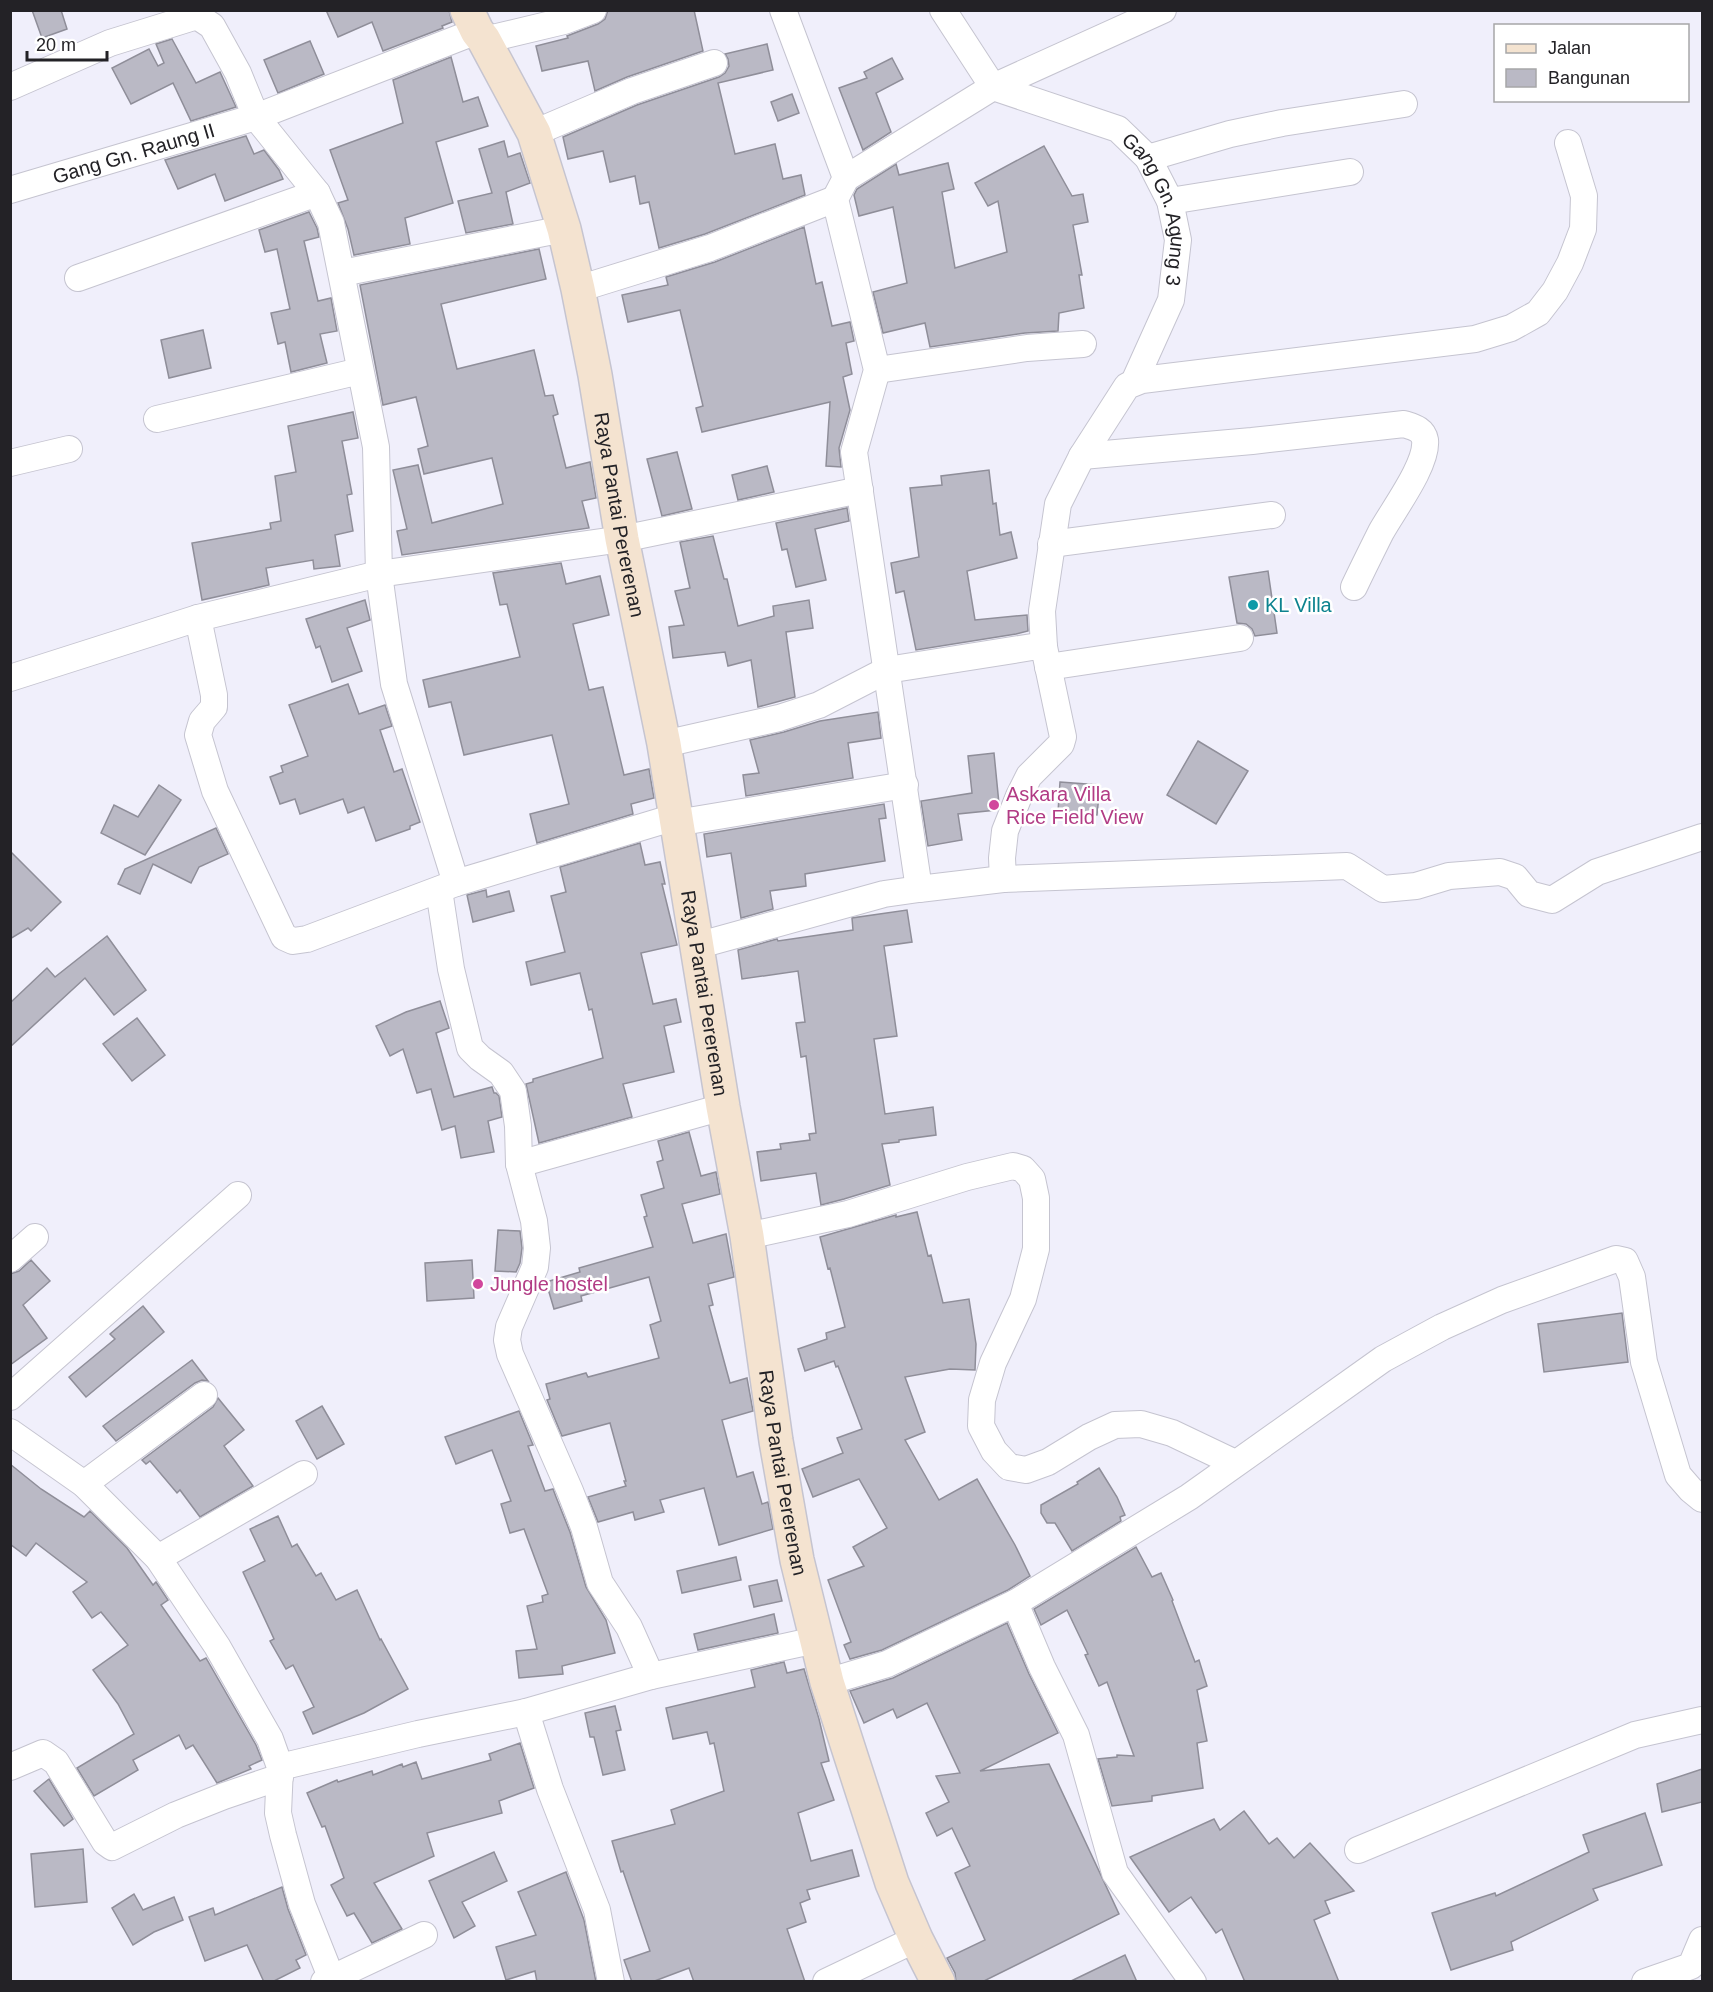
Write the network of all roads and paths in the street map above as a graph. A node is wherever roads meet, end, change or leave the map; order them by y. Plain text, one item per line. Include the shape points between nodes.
1 (593, 10) edge
2 (783, 10) edge
3 (943, 10) edge
4 (1163, 10) edge
5 (476, 27) edge
6 (714, 63) dead end
7 (10, 87) edge
8 (993, 87) junction
9 (1404, 104) dead end
10 (256, 117) junction
11 (534, 133) junction
12 (1568, 143) dead end
13 (1148, 158) junction
14 (1350, 172) dead end
15 (841, 188) junction
16 (10, 190) edge
17 (317, 193) junction
18 (1170, 201) junction
19 (564, 229) junction
20 (342, 273) junction
21 (78, 278) dead end
22 (578, 289) junction
23 (1083, 344) dead end
24 (877, 370) junction
25 (360, 371) junction
26 (1134, 382) junction
27 (157, 419) dead end
28 (69, 449) dead end
29 (1082, 456) junction
30 (10, 463) edge
31 (860, 490) junction
32 (1272, 515) dead end
33 (622, 538) junction
34 (1050, 544) junction
35 (379, 574) junction
36 (1354, 587) dead end
37 (198, 618) junction
38 (1240, 638) dead end
39 (1046, 657) junction
40 (887, 670) junction
41 (10, 678) edge
42 (664, 744) junction
43 (905, 785) junction
44 (676, 820) junction
45 (1702, 837) edge
46 (1003, 879) junction
47 (448, 886) junction
48 (919, 889) junction
49 (696, 946) junction
50 (723, 1107) junction
51 (519, 1164) junction
52 (238, 1195) dead end
53 (747, 1236) junction
54 (35, 1237) dead end
55 (10, 1259) edge
56 (204, 1395) dead end
57 (10, 1397) edge
58 (10, 1432) edge
59 (1235, 1463) junction
60 (304, 1474) dead end
61 (84, 1484) junction
62 (1702, 1498) edge
63 (158, 1558) junction
64 (1015, 1603) junction
65 (816, 1640) junction
66 (651, 1676) junction
67 (827, 1682) junction
68 (526, 1712) junction
69 (1702, 1720) edge
70 (10, 1767) edge
71 (280, 1772) junction
72 (1358, 1850) dead end
73 (424, 1935) dead end
74 (916, 1939) junction
75 (1702, 1940) edge
76 (330, 1980) edge
77 (611, 1982) edge
78 (826, 1982) edge
79 (938, 1982) edge
80 (1193, 1982) edge
81 (1645, 1982) edge

1 - 5 street, Gang Gn. Raung II via 564,21
2 - 15 street
3 - 8 street
4 - 8 street
5 - 10 street, Gang Gn. Raung II
5 - 11 street, Raya Pantai Pererenan
6 - 11 street via 632,91
7 - 10 street via 110,42 197,16 212,26
8 - 13 street, Gang Gn. Agung 3 via 1118,129
8 - 15 street
9 - 13 street via 1282,123
10 - 16 street, Gang Gn. Raung II
10 - 17 street
11 - 19 street, Raya Pantai Pererenan
12 - 26 street via 1584,196 1583,229 1555,291 1538,313 1511,328 1475,339
13 - 18 street, Gang Gn. Agung 3
14 - 18 street
15 - 22 street via 710,248
15 - 24 street
17 - 20 street via 331,223
17 - 21 street
18 - 26 street, Gang Gn. Agung 3 via 1178,240 1171,300
19 - 20 street
19 - 22 street, Raya Pantai Pererenan
20 - 25 street
22 - 33 street, Raya Pantai Pererenan
23 - 24 street via 1027,348
24 - 31 street via 854,452
25 - 27 street
25 - 35 street via 376,447
26 - 29 street, Gang Gn. Agung 3 via 1127,386
28 - 30 street
29 - 34 street, Gang Gn. Agung 3 via 1058,504
29 - 36 street via 1404,424 1417,427 1424,437 1425,451
31 - 33 street
31 - 40 street
32 - 34 street
33 - 35 street
33 - 42 street, Raya Pantai Pererenan
34 - 39 street, Gang Gn. Agung 3 via 1042,611
35 - 37 street
35 - 47 street via 394,684
37 - 41 street
37 - 47 street via 214,696 214,707 202,721 198,735 216,790 284,937 293,941 307,939
38 - 39 street
39 - 40 street via 1032,647
39 - 46 street via 1063,737 1061,744 1026,780 1019,796 1005,831
40 - 42 street via 819,705
40 - 43 street
42 - 44 street, Raya Pantai Pererenan
43 - 44 street
43 - 48 street
44 - 47 street
44 - 49 street, Raya Pantai Pererenan
45 - 46 street via 1597,872 1552,900 1528,894 1515,877 1500,872 1449,876 1416,886 1383,889 1347,866
46 - 48 street
47 - 51 street via 451,969 470,1048 501,1073 513,1091 519,1126
48 - 49 street via 884,894
49 - 50 street, Raya Pantai Pererenan
50 - 51 street
50 - 53 street, Raya Pantai Pererenan
51 - 66 street via 537,1248 535,1267 509,1327 510,1353 570,1491 600,1582 628,1627
52 - 57 street
53 - 59 street via 848,1214 967,1177 1013,1166 1023,1169 1032,1179 1036,1198 1036,1249 1023,1299 993,1363 982,1400 981,1426 994,1451 1010,1467 1026,1470 1115,1425 1142,1424 1172,1433
53 - 65 street, Raya Pantai Pererenan via 778,1452
54 - 55 street
56 - 61 street
58 - 61 street
59 - 62 street via 1383,1359 1442,1326 1616,1259 1625,1261 1632,1277 1644,1362 1678,1475
59 - 64 street via 1189,1497
60 - 63 street
61 - 63 street
63 - 71 street via 217,1646 270,1739
64 - 67 street via 887,1664
64 - 80 street via 1076,1735 1115,1873
65 - 66 street
65 - 67 street, Raya Pantai Pererenan
66 - 68 street
67 - 74 street, Raya Pantai Pererenan via 892,1883
68 - 71 street via 418,1734
68 - 77 street via 550,1789 597,1910
69 - 72 street via 1635,1735
70 - 71 street via 43,1753 56,1762 105,1842 112,1847 176,1815
71 - 76 street via 278,1814 283,1835 302,1904
73 - 76 street
74 - 78 street
74 - 79 street, Raya Pantai Pererenan
75 - 81 street via 1691,1966

